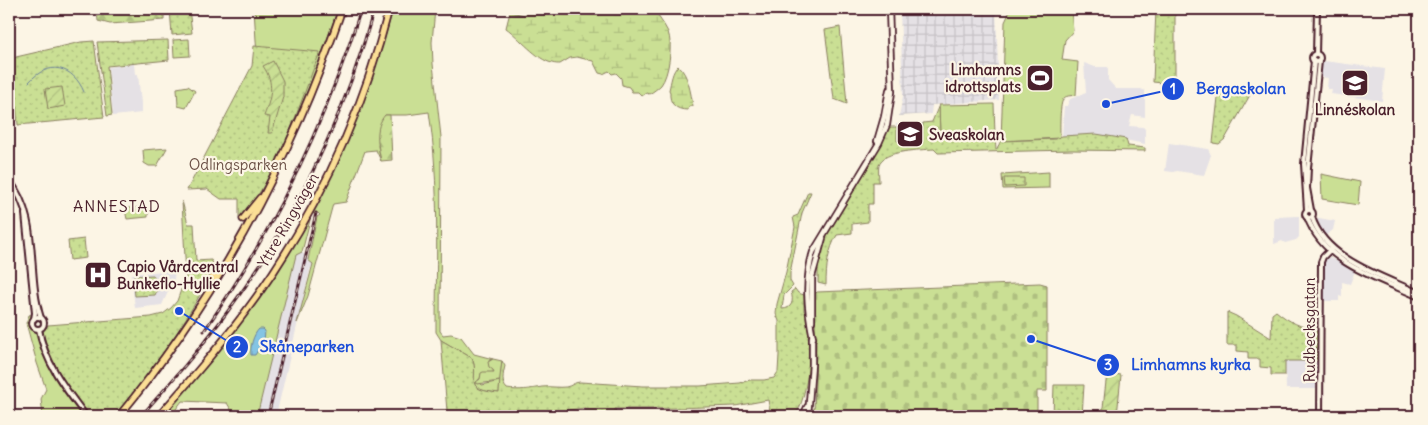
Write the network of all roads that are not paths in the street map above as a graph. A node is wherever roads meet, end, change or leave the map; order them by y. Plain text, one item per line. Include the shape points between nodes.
1 (342, 9) edge
2 (389, 9) edge
3 (889, 9) edge
4 (1317, 9) edge
5 (9, 180) edge
6 (270, 184) junction
7 (1309, 210) junction
8 (25, 212) junction
9 (1309, 217) junction
10 (244, 219) dead end
11 (1331, 250) junction
12 (216, 268) dead end
13 (1419, 293) edge
14 (1419, 297) edge
15 (200, 306) junction
16 (41, 318) junction
17 (34, 319) junction
18 (39, 329) junction
19 (810, 401) junction
20 (86, 416) edge
21 (119, 416) edge
22 (159, 416) edge
23 (803, 416) edge
24 (808, 416) edge
25 (1320, 416) edge

1 - 6 highway, Yttre Ringvägen via 315,84
2 - 22 highway, Yttre Ringvägen via 371,70 344,140 296,235 230,332
3 - 19 main road via 890,80 884,117 871,156 813,252 807,276 807,310 813,338
4 - 7 street via 1316,54 1320,56 1304,164
5 - 8 street
6 - 10 highway
6 - 15 highway, Yttre Ringvägen
7 - 9 street via 1305,214
7 - 9 street via 1313,214
8 - 16 street
8 - 17 street
9 - 11 street via 1312,230
11 - 13 street
11 - 14 street via 1348,265
11 - 25 street, Rudbecksgatan via 1321,262
12 - 15 highway
15 - 21 highway, Yttre Ringvägen
16 - 17 street
16 - 18 street via 44,324
17 - 18 street via 33,325
18 - 20 street via 56,374
19 - 23 main road
19 - 24 main road

